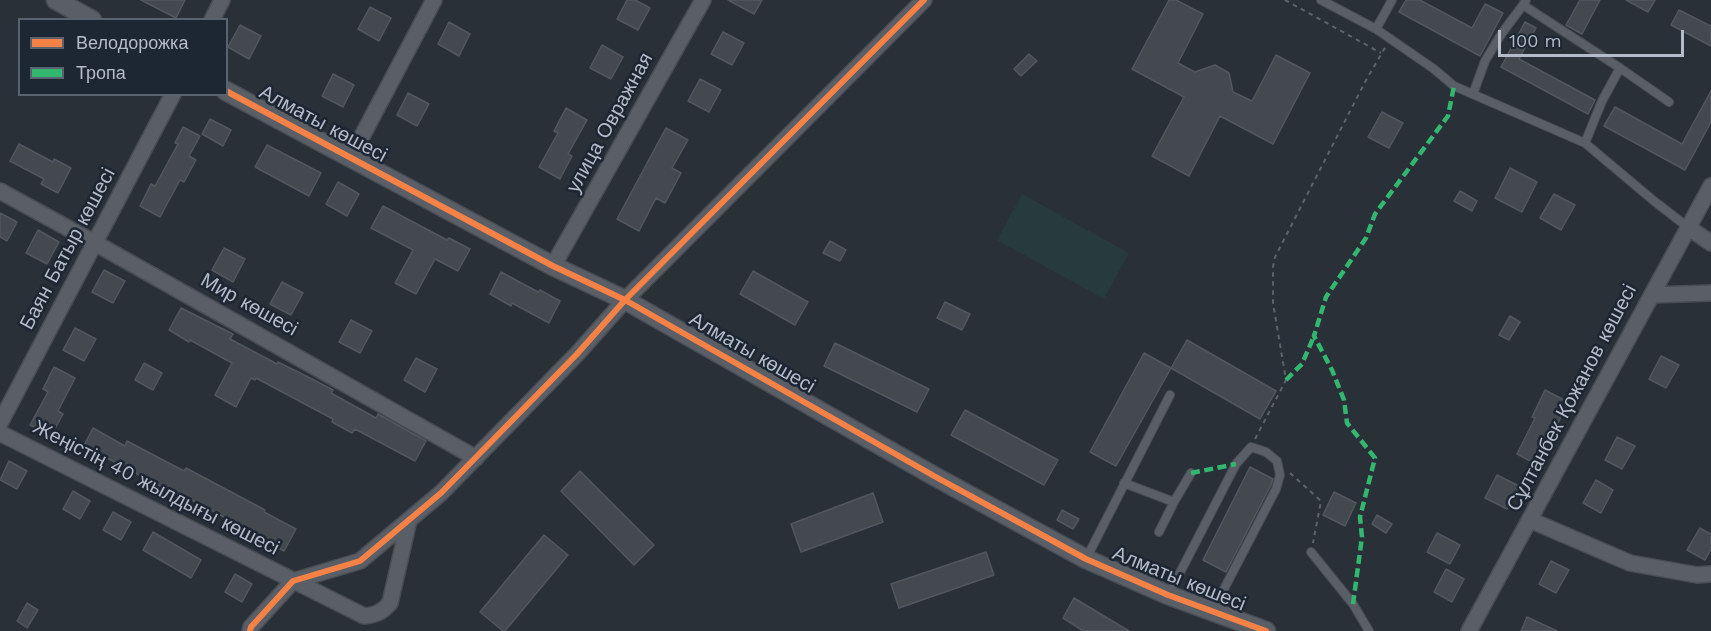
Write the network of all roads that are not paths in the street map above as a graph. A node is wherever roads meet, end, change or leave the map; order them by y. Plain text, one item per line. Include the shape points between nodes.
1 (56, 0) edge
2 (222, 0) edge
3 (434, 0) edge
4 (703, 0) edge
5 (924, 0) edge
6 (1321, 0) edge
7 (1392, 0) edge
8 (1525, 3) edge
9 (88, 18) edge
10 (213, 18) edge
11 (1376, 29) junction
12 (1620, 68) junction
13 (228, 92) edge
14 (1473, 94) junction
15 (172, 96) edge
16 (1669, 102) dead end
17 (1586, 143) junction
18 (351, 158) junction
19 (1711, 186) edge
20 (0, 190) edge
21 (1689, 228) junction
22 (95, 243) junction
23 (1711, 243) edge
24 (553, 266) junction
25 (1711, 292) edge
26 (1652, 295) junction
27 (625, 300) junction
28 (1170, 395) dead end
29 (0, 423) edge
30 (0, 433) edge
31 (476, 458) junction
32 (1191, 473) dead end
33 (1124, 483) junction
34 (1174, 502) junction
35 (409, 520) junction
36 (1530, 520) junction
37 (1159, 532) dead end
38 (1311, 552) road end
39 (1086, 559) junction
40 (1711, 573) edge
41 (293, 581) junction
42 (1168, 595) junction
43 (1212, 612) junction
44 (1259, 630) edge
45 (250, 631) edge
46 (1369, 631) edge
47 (1469, 631) edge

1 - 9 street
2 - 10 street
3 - 18 street
4 - 24 street, улица Овражная
5 - 27 street
6 - 11 lane
7 - 11 lane
8 - 12 lane
8 - 14 lane via 1485,61
11 - 14 lane via 1454,86
12 - 16 lane
12 - 17 lane
13 - 18 street, Алматы көшесі
14 - 17 lane
15 - 22 street, Баян Батыр көшесі
17 - 21 lane
18 - 24 street, Алматы көшесі
19 - 21 street, Сұлтанбек Қожанов көшесі
20 - 22 street, Мир көшесі
21 - 23 street
21 - 26 street, Сұлтанбек Қожанов көшесі
22 - 29 street, Баян Батыр көшесі
22 - 31 street, Мир көшесі
24 - 27 street, Алматы көшесі
25 - 26 street
26 - 36 street, Сұлтанбек Қожанов көшесі
27 - 31 street
27 - 39 street, Алматы көшесі
28 - 33 lane
30 - 41 street, Жеңістің 40 жылдығы көшесі
31 - 35 street
32 - 34 lane
33 - 34 lane
33 - 39 lane
34 - 37 lane
35 - 41 street via 360,561
35 - 41 street, Жеңістің 40 жылдығы көшесі via 390,603 374,615 364,616
36 - 40 street via 1630,563 1696,575
36 - 47 street, Сұлтанбек Қожанов көшесі
38 - 46 lane via 1353,604
39 - 42 street, Алматы көшесі
41 - 45 street
42 - 43 street, Алматы көшесі
42 - 43 lane via 1236,464 1251,447 1266,452 1277,461 1280,475 1276,489
43 - 44 street, Алматы көшесі

